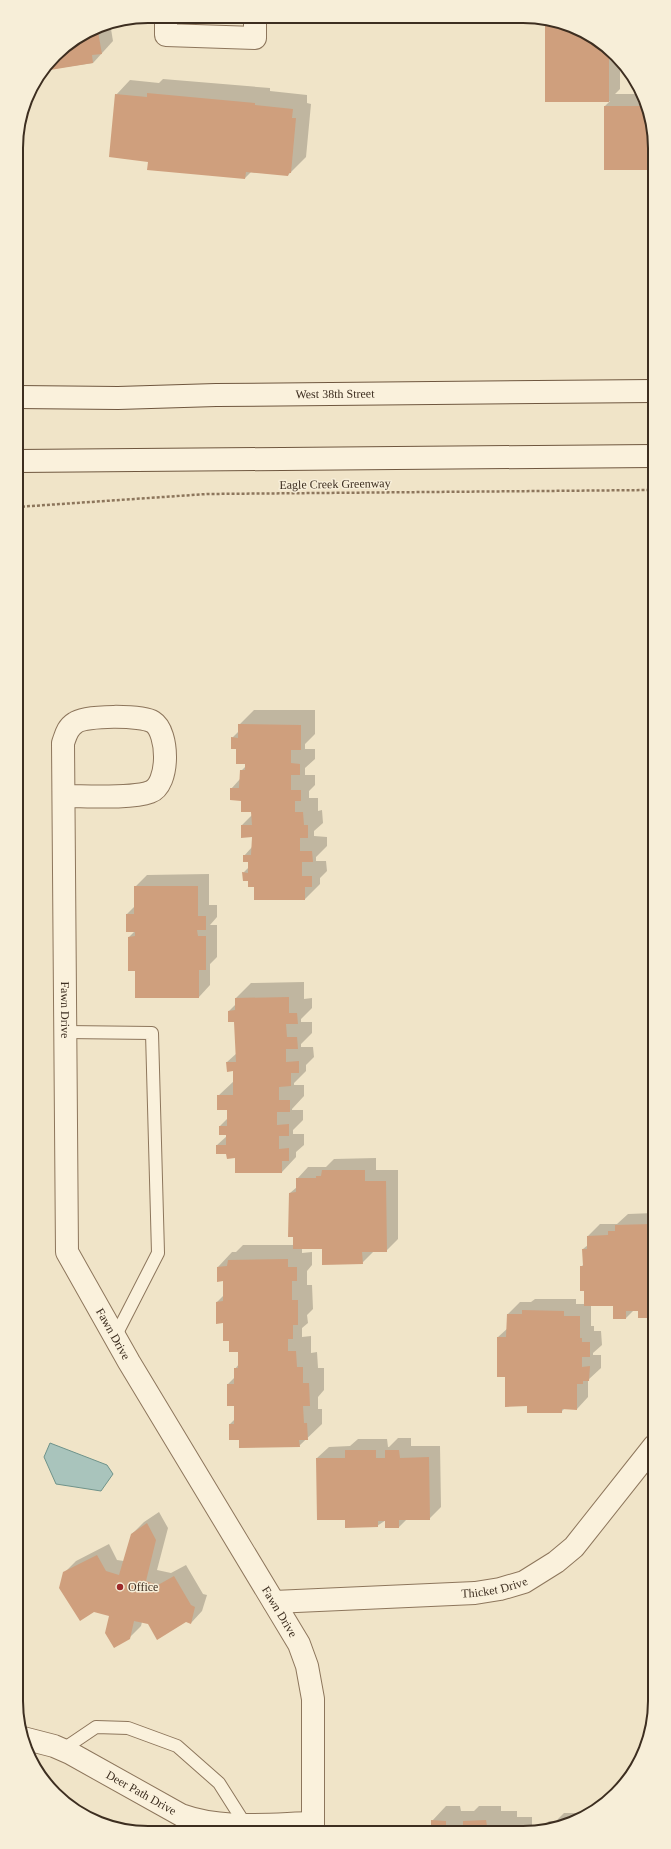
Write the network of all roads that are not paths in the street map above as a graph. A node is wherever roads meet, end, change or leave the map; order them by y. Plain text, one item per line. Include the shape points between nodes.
1 (166, 23) edge
2 (255, 23) edge
3 (648, 391) edge
4 (23, 397) edge
5 (648, 456) edge
6 (23, 461) edge
7 (65, 796) junction
8 (66, 1032) junction
9 (115, 1337) junction
10 (648, 1454) edge
11 (274, 1602) junction
12 (29, 1739) edge
13 (62, 1750) junction
14 (245, 1824) junction
15 (290, 1826) edge
16 (313, 1826) edge

1 - 2 street via 166,35 255,38
3 - 4 street, West 38th Street
5 - 6 street
7 - 7 street, Fawn Drive via 64,743 67,730 76,722 89,718 139,718 152,722 161,730 164,743 164,770 160,783 152,792 139,795
7 - 8 street, Fawn Drive
8 - 9 street, Fawn Drive via 67,1252
8 - 9 lane via 152,1033 158,1252
9 - 11 street, Fawn Drive
10 - 11 street, Thicket Drive via 574,1547 546,1570 524,1582 475,1593
11 - 16 street, Fawn Drive via 299,1644 307,1666 313,1699
12 - 13 street, Deer Path Drive
13 - 14 street, Deer Path Drive via 180,1815 207,1823
13 - 14 lane via 96,1727 128,1728 177,1746 219,1783
14 - 15 street, Deer Path Drive

